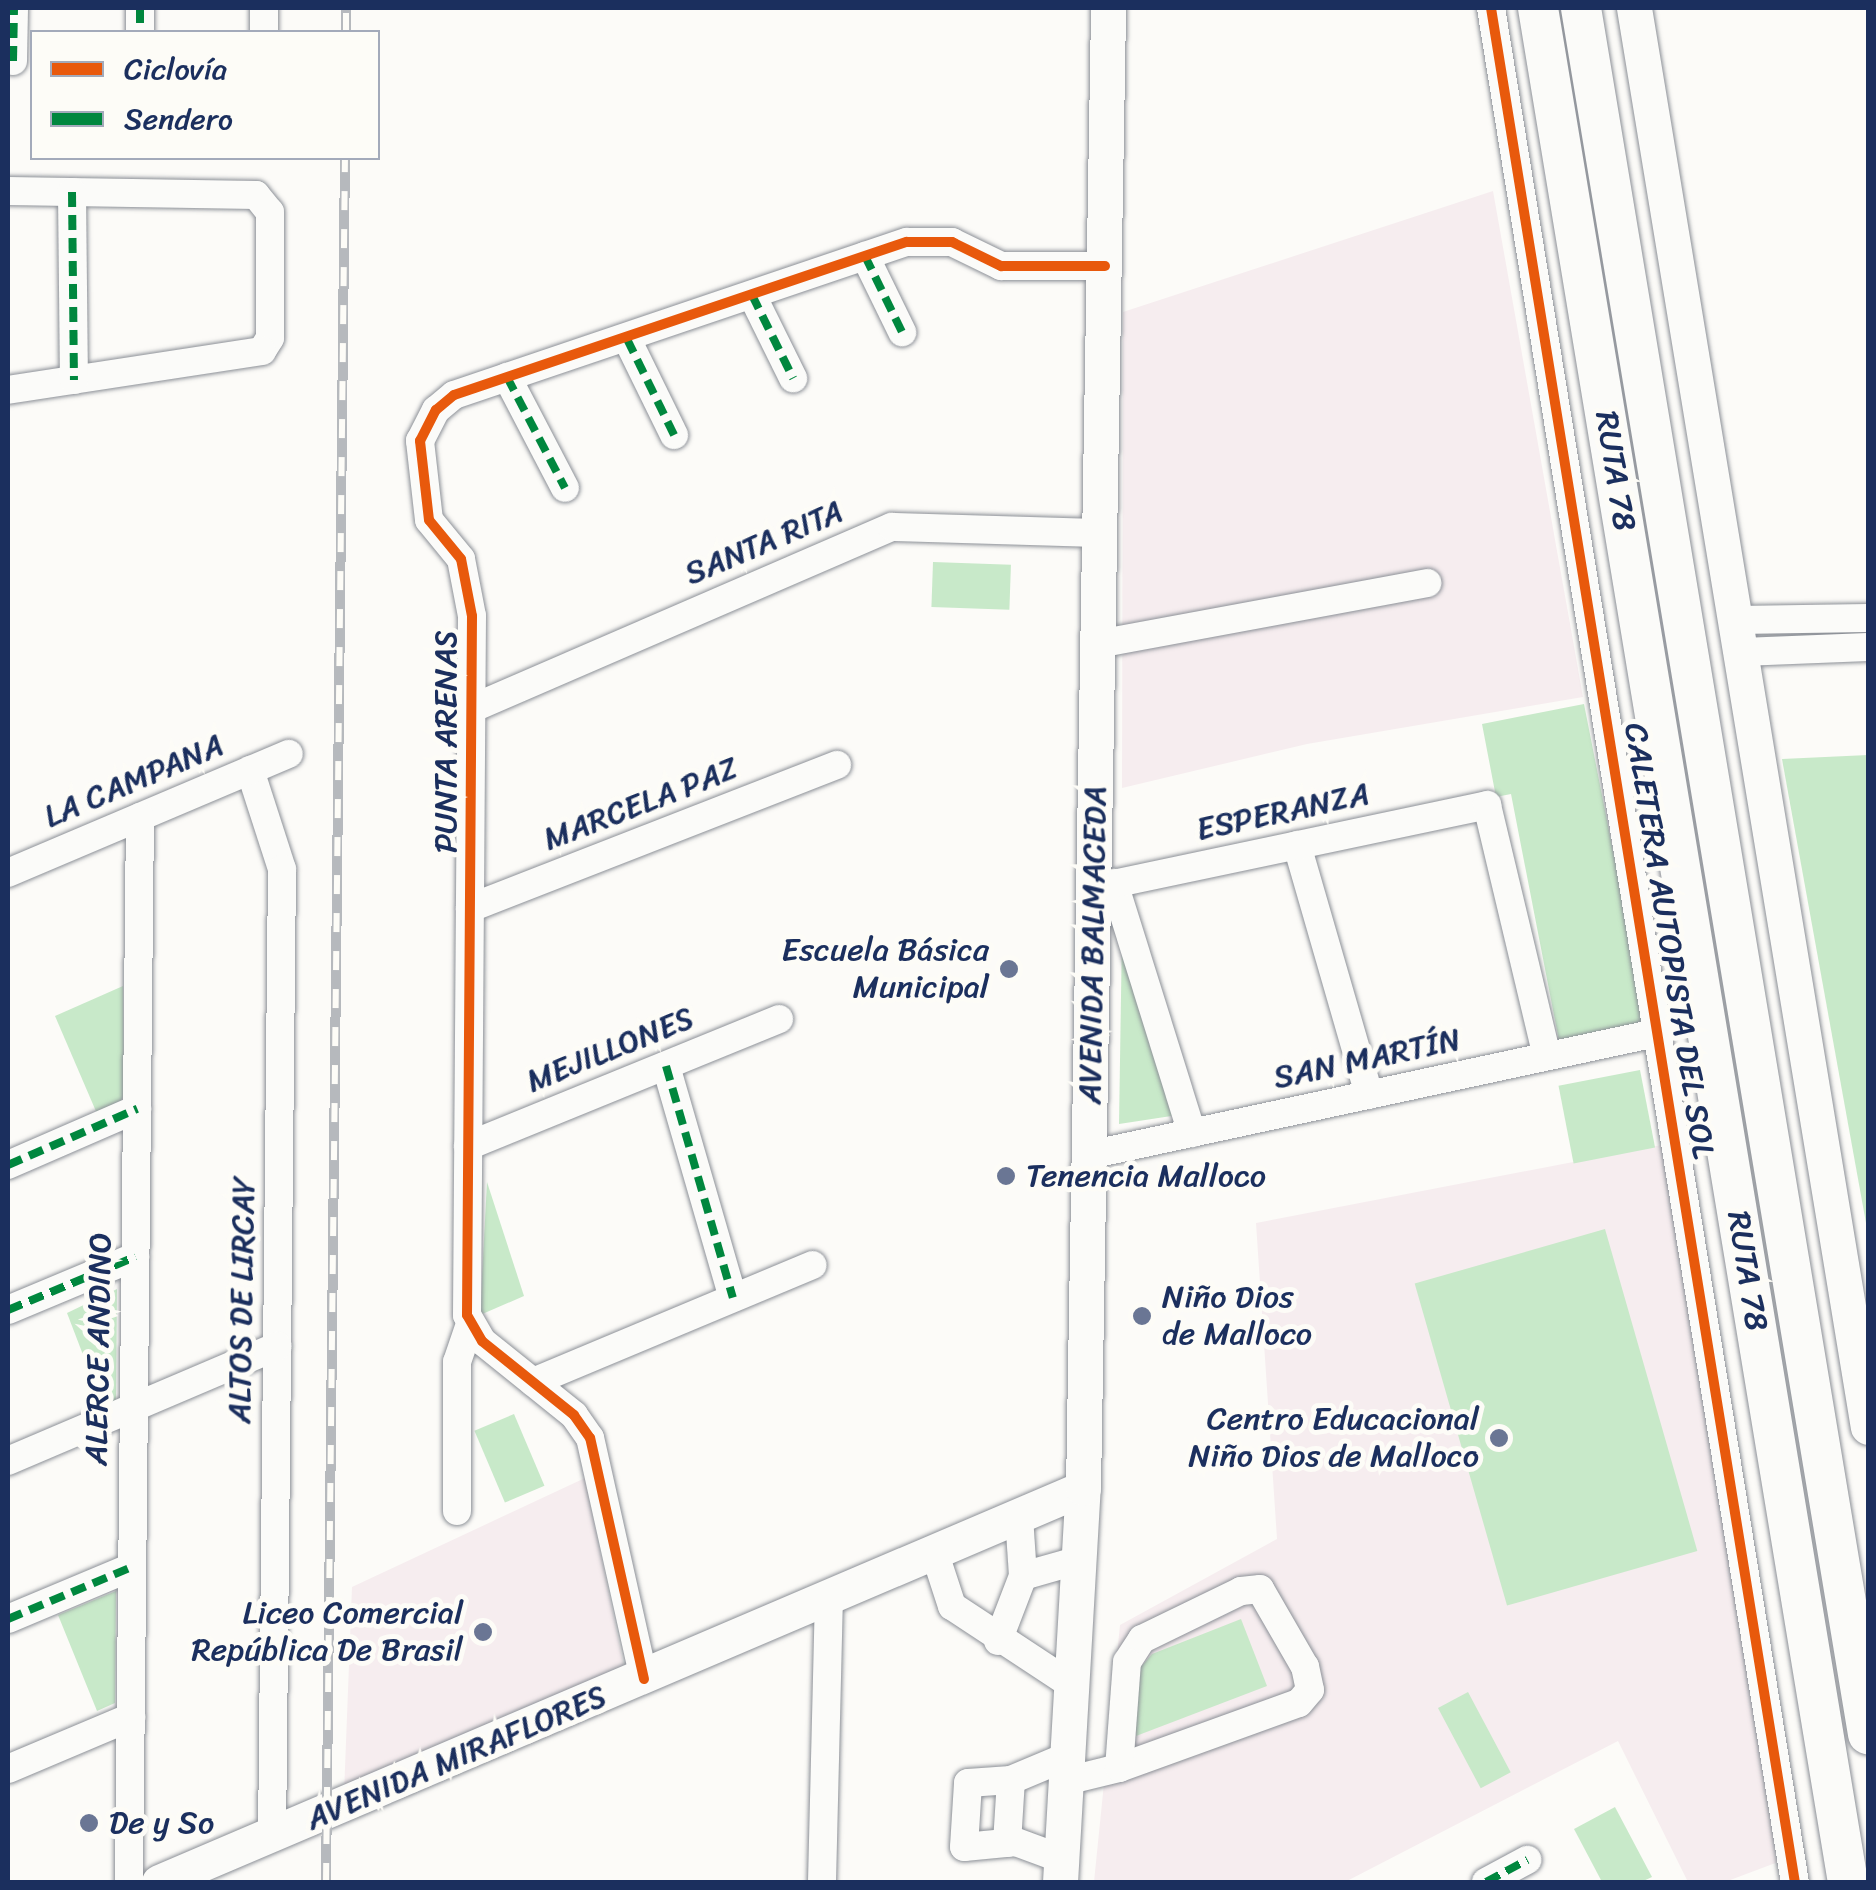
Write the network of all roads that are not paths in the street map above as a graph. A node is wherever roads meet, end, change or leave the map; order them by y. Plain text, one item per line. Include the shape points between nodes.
1 (14, 8) edge
2 (1108, 8) edge
3 (1491, 8) edge
4 (1538, 8) edge
5 (1581, 8) edge
6 (1634, 8) edge
7 (18, 61) edge
8 (8, 191) edge
9 (72, 192) junction
10 (865, 256) junction
11 (1105, 266) junction
12 (752, 296) junction
13 (902, 332) dead end
14 (627, 339) junction
15 (508, 377) junction
16 (793, 378) dead end
17 (74, 380) junction
18 (8, 390) edge
19 (674, 436) dead end
20 (565, 488) dead end
21 (1100, 533) junction
22 (1428, 582) dead end
23 (1868, 618) edge
24 (1740, 636) junction
25 (1098, 644) junction
26 (1868, 647) edge
27 (472, 708) junction
28 (288, 754) dead end
29 (837, 766) dead end
30 (250, 770) junction
31 (140, 816) junction
32 (1297, 845) junction
33 (8, 873) edge
34 (1104, 886) junction
35 (470, 908) junction
36 (779, 1019) dead end
37 (1660, 1032) junction
38 (1547, 1056) junction
39 (666, 1066) junction
40 (1370, 1094) junction
41 (137, 1109) junction
42 (1192, 1132) junction
43 (468, 1146) junction
44 (1089, 1154) junction
45 (8, 1165) edge
46 (136, 1257) junction
47 (813, 1265) dead end
48 (734, 1298) junction
49 (8, 1310) edge
50 (470, 1324) junction
51 (277, 1346) junction
52 (533, 1382) junction
53 (134, 1407) junction
54 (1868, 1427) edge
55 (8, 1461) edge
56 (1083, 1488) junction
57 (457, 1512) dead end
58 (1019, 1517) junction
59 (936, 1554) junction
60 (1079, 1560) junction
61 (132, 1567) junction
62 (1023, 1576) junction
63 (829, 1602) junction
64 (8, 1619) edge
65 (998, 1641) junction
66 (644, 1679) junction
67 (1072, 1686) junction
68 (130, 1717) junction
69 (1868, 1734) edge
70 (1067, 1768) junction
71 (1119, 1768) junction
72 (8, 1769) edge
73 (1011, 1780) junction
74 (272, 1836) junction
75 (1007, 1843) junction
76 (1527, 1860) dead end
77 (1061, 1871) edge
78 (129, 1882) edge
79 (159, 1882) edge
80 (822, 1882) edge
81 (1486, 1882) edge
82 (1795, 1882) edge
83 (1848, 1882) edge

1 - 7 street
2 - 11 main road, AVENIDA BALMACEDA
3 - 37 street, CALETERA AUTOPISTA DEL SOL
4 - 83 highway, RUTA 78
5 - 69 highway, RUTA 78
6 - 24 main road
8 - 9 street
9 - 17 street
9 - 17 street via 256,194 267,200 266,348
10 - 11 street, PUNTA ARENAS via 925,238 952,242 1000,266
10 - 12 street, PUNTA ARENAS
10 - 13 street
11 - 21 main road, AVENIDA BALMACEDA
12 - 14 street, PUNTA ARENAS
12 - 16 street
14 - 15 street, PUNTA ARENAS
14 - 19 street
15 - 20 street
15 - 27 street, PUNTA ARENAS via 454,395 436,410 420,442 428,520 462,560 470,584
17 - 18 street
21 - 25 main road, AVENIDA BALMACEDA
21 - 27 street, SANTA RITA via 892,527
22 - 25 street
23 - 24 street
24 - 26 street
24 - 54 main road
25 - 34 main road, AVENIDA BALMACEDA
27 - 35 street, PUNTA ARENAS
28 - 30 street, LA CAMPANA
29 - 35 street, MARCELA PAZ
30 - 31 street, LA CAMPANA
30 - 51 street, ALTOS DE LIRCAY via 282,861
31 - 33 street, LA CAMPANA
31 - 41 street, ALERCE ANDINO
32 - 34 street, ESPERANZA
32 - 38 street, ESPERANZA via 1486,805
32 - 40 street
34 - 42 street
34 - 44 main road, AVENIDA BALMACEDA
35 - 43 street, PUNTA ARENAS
36 - 39 street, MEJILLONES
37 - 38 street, SAN MARTÍN
37 - 82 street, CALETERA AUTOPISTA DEL SOL
38 - 40 street, SAN MARTÍN
39 - 43 street, MEJILLONES
39 - 48 street
40 - 42 street, SAN MARTÍN
41 - 45 street
41 - 46 street, ALERCE ANDINO
42 - 44 street, SAN MARTÍN
43 - 50 street, PUNTA ARENAS
44 - 56 main road, AVENIDA BALMACEDA
46 - 49 street
46 - 53 street, ALERCE ANDINO
47 - 48 street
48 - 52 street
50 - 52 street
50 - 57 street, PUNTA ARENAS via 457,1362
51 - 53 street
51 - 74 street, ALTOS DE LIRCAY
52 - 66 street via 590,1438
53 - 55 street
53 - 61 street, ALERCE ANDINO
56 - 58 main road, AVENIDA MIRAFLORES
56 - 60 main road, AVENIDA BALMACEDA
58 - 59 main road, AVENIDA MIRAFLORES
58 - 62 street
59 - 63 main road, AVENIDA MIRAFLORES
59 - 65 street via 952,1606
60 - 62 street
60 - 67 main road, AVENIDA BALMACEDA
61 - 64 street
61 - 68 street, ALERCE ANDINO
62 - 65 street
63 - 66 main road, AVENIDA MIRAFLORES
63 - 80 street
65 - 67 street
66 - 74 main road, AVENIDA MIRAFLORES
67 - 70 main road, AVENIDA BALMACEDA
68 - 72 street
68 - 78 street, ALERCE ANDINO
70 - 71 street
70 - 73 street
70 - 77 main road, AVENIDA BALMACEDA
71 - 71 street via 1126,1662 1142,1638 1260,1589 1305,1667 1310,1690 1300,1703
73 - 75 street
73 - 75 street via 968,1782 964,1847
74 - 79 main road, AVENIDA MIRAFLORES
75 - 77 street
76 - 81 street

